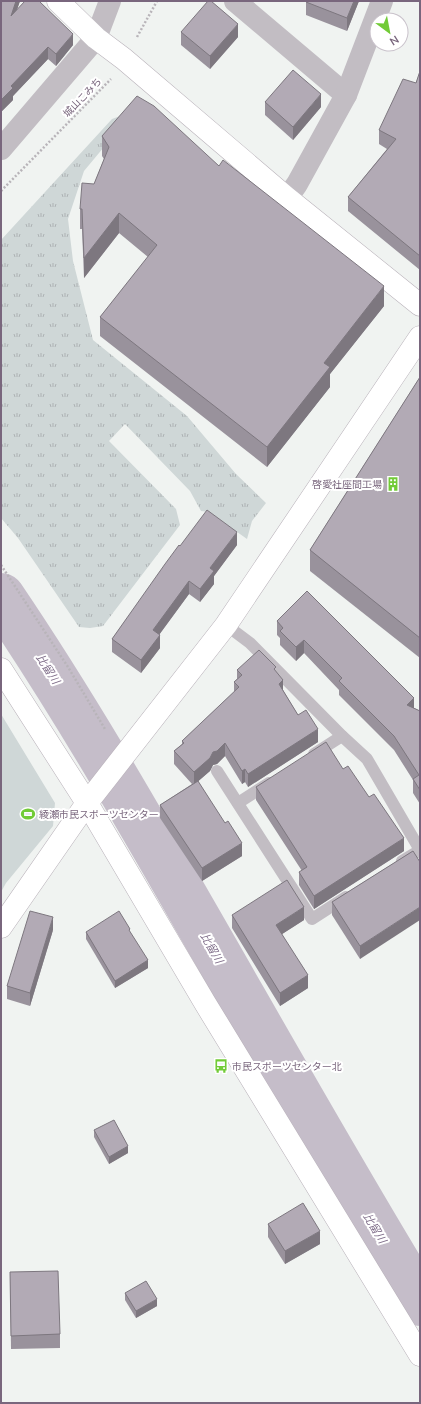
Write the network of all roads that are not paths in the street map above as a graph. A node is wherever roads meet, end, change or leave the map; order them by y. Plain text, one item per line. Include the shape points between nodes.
1 (58, 1) edge
2 (110, 1) edge
3 (235, 1) edge
4 (382, 1) edge
5 (96, 38) junction
6 (346, 95) junction
7 (1, 149) edge
8 (286, 198) junction
9 (420, 304) edge
10 (420, 337) edge
11 (226, 625) junction
12 (1, 669) edge
13 (342, 736) junction
14 (303, 761) edge
15 (217, 772) dead end
16 (277, 778) edge
17 (92, 797) junction
18 (238, 803) junction
19 (394, 866) edge
20 (356, 891) edge
21 (1, 927) edge
22 (420, 1355) edge

1 - 5 street
2 - 5 street
3 - 6 street
4 - 6 street
5 - 7 street
5 - 8 street
6 - 8 street via 297,184
8 - 9 street
10 - 11 street
11 - 13 lane via 250,643
11 - 17 street
12 - 17 street
13 - 14 lane
13 - 19 lane via 367,759 420,850
15 - 18 lane
16 - 18 lane
17 - 21 street
17 - 22 street via 205,1004
18 - 20 lane via 312,919

